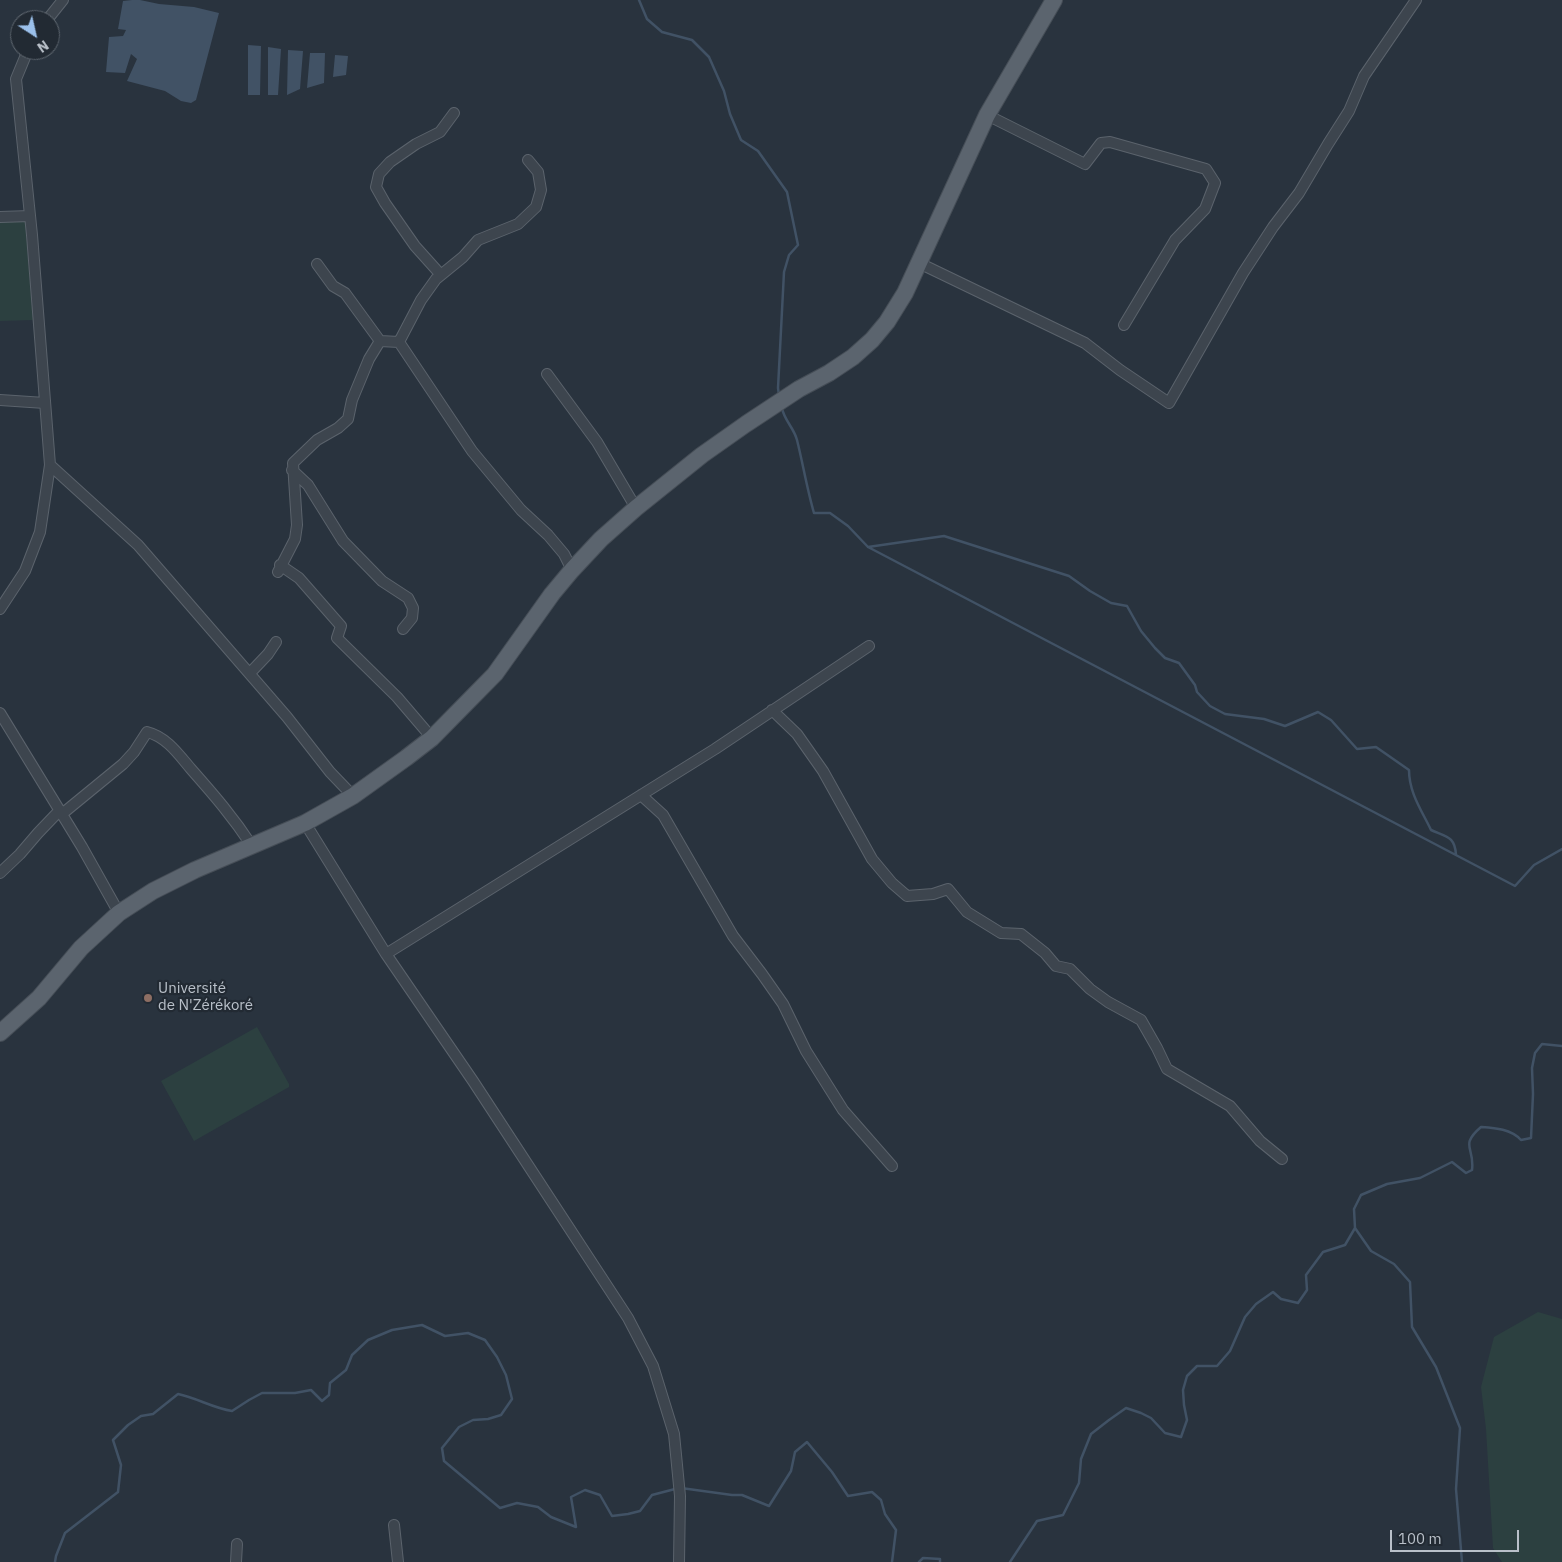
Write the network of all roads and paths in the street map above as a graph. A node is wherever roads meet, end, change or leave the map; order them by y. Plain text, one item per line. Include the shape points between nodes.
1 (63, 0) edge
2 (1054, 0) edge
3 (1416, 0) edge
4 (54, 10) edge
5 (24, 60) edge
6 (454, 113) dead end
7 (987, 116) junction
8 (528, 160) dead end
9 (0, 216) edge
10 (30, 216) junction
11 (919, 263) junction
12 (317, 264) dead end
13 (441, 275) junction
14 (1124, 325) dead end
15 (380, 341) junction
16 (399, 342) junction
17 (547, 374) dead end
18 (0, 400) edge
19 (45, 403) junction
20 (50, 465) junction
21 (292, 470) junction
22 (636, 508) junction
23 (572, 570) junction
24 (0, 609) edge
25 (403, 629) dead end
26 (276, 642) dead end
27 (869, 646) dead end
28 (250, 673) junction
29 (772, 710) junction
30 (0, 713) edge
31 (432, 738) junction
32 (641, 795) junction
33 (353, 796) junction
34 (61, 812) junction
35 (305, 823) junction
36 (252, 846) junction
37 (0, 873) edge
38 (119, 913) junction
39 (386, 954) junction
40 (0, 1033) edge
41 (1282, 1159) dead end
42 (892, 1166) dead end
43 (394, 1525) dead end
44 (237, 1544) dead end
45 (236, 1562) edge
46 (398, 1562) edge
47 (679, 1562) edge

1 - 4 street
2 - 7 main road
3 - 11 street via 1364,76 1349,111 1299,193 1242,273 1169,403 1085,343
5 - 10 street via 16,79
6 - 13 street via 440,132 390,162 379,174 376,187 409,238
7 - 11 main road
7 - 14 street via 1085,164 1100,143 1110,142 1206,169 1215,183 1205,209 1175,240
8 - 13 street via 538,172 542,190 536,207 518,224 478,240
9 - 10 street
10 - 19 street
11 - 22 main road via 905,293 872,340 837,368 799,389 702,455
12 - 15 street via 333,286 345,293
13 - 16 street via 421,300
15 - 16 street
15 - 21 street via 352,400 348,419 318,440 293,463
16 - 23 street via 472,452 521,510 548,535
17 - 22 street via 597,442
18 - 19 street
19 - 20 street
20 - 24 street via 40,532 25,571
20 - 28 street via 138,545
21 - 25 street via 308,485 343,541 382,582 408,598 413,608 412,618
21 - 31 street via 296,524 294,539 279,569 299,578 341,626 337,638 397,697
22 - 23 main road
23 - 31 main road via 495,674
26 - 28 street
27 - 29 street
28 - 33 street
29 - 32 street
29 - 41 street via 797,734 823,771 872,859 892,883 907,896 948,889 967,912 1001,933 1021,934 1056,966 1070,968 1090,989 1141,1020 1166,1069 1230,1106 1260,1141
30 - 34 street
31 - 33 main road
32 - 39 street
32 - 42 street via 663,815 733,936 783,1004 806,1051 843,1110
33 - 35 main road
34 - 36 street via 122,764 147,732 167,742 217,797
34 - 37 street
34 - 38 street
35 - 36 main road
35 - 39 street
36 - 38 main road via 195,870
38 - 40 main road via 81,948 39,998
39 - 47 street via 628,1318 653,1366 674,1434 680,1496
43 - 46 street
44 - 45 street

